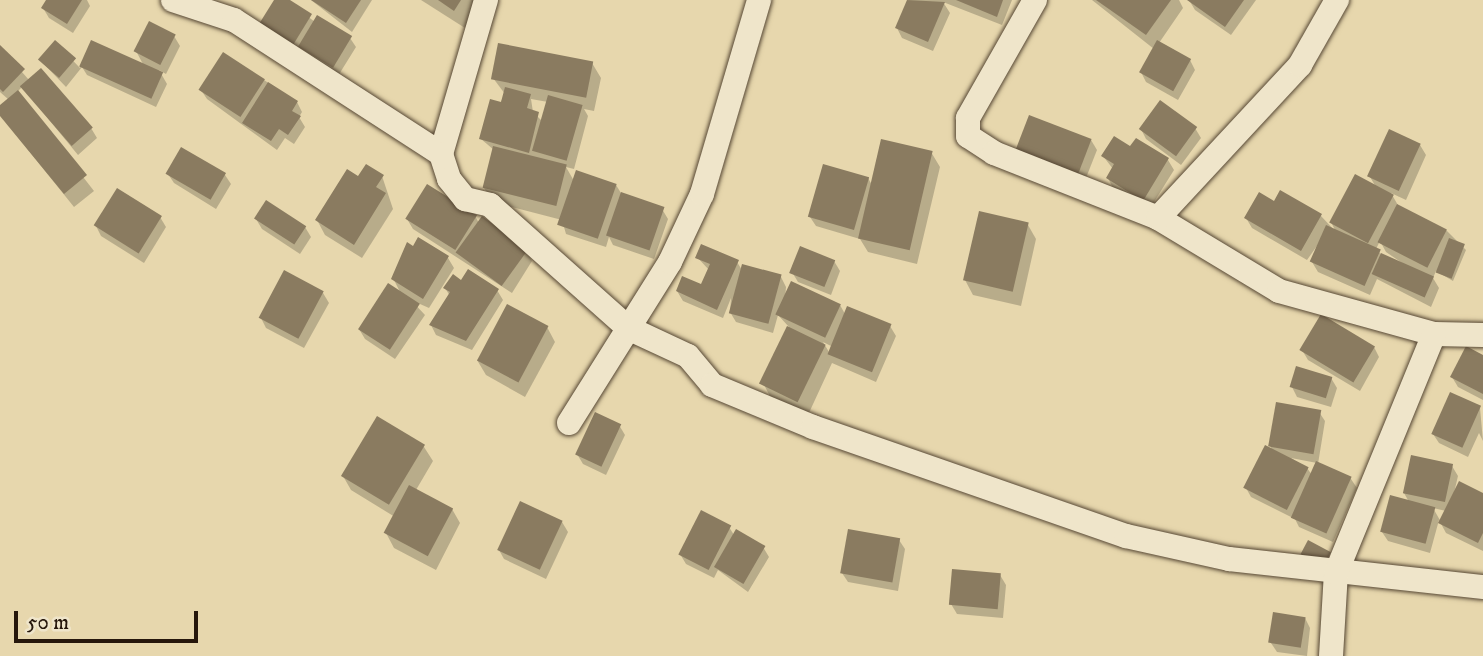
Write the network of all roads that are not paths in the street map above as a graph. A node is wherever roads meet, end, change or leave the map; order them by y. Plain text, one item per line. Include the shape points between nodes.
1 (173, 0) edge
2 (486, 0) edge
3 (759, 0) edge
4 (1035, 0) edge
5 (1337, 0) edge
6 (236, 10) edge
7 (441, 154) junction
8 (1158, 218) junction
9 (628, 328) junction
10 (1434, 334) junction
11 (1483, 335) edge
12 (569, 423) dead end
13 (1336, 573) junction
14 (1483, 587) edge
15 (1331, 656) edge

1 - 6 street
2 - 7 street
3 - 9 street via 702,194 670,262
4 - 8 street via 968,118 968,135 993,153
5 - 8 street via 1300,65
6 - 7 street
7 - 9 street via 449,179 465,199 490,205
8 - 10 street via 1279,291
9 - 12 street
9 - 13 street via 688,356 712,385 813,427 1126,536 1229,559
10 - 11 street
10 - 13 street
13 - 14 street
13 - 15 street

